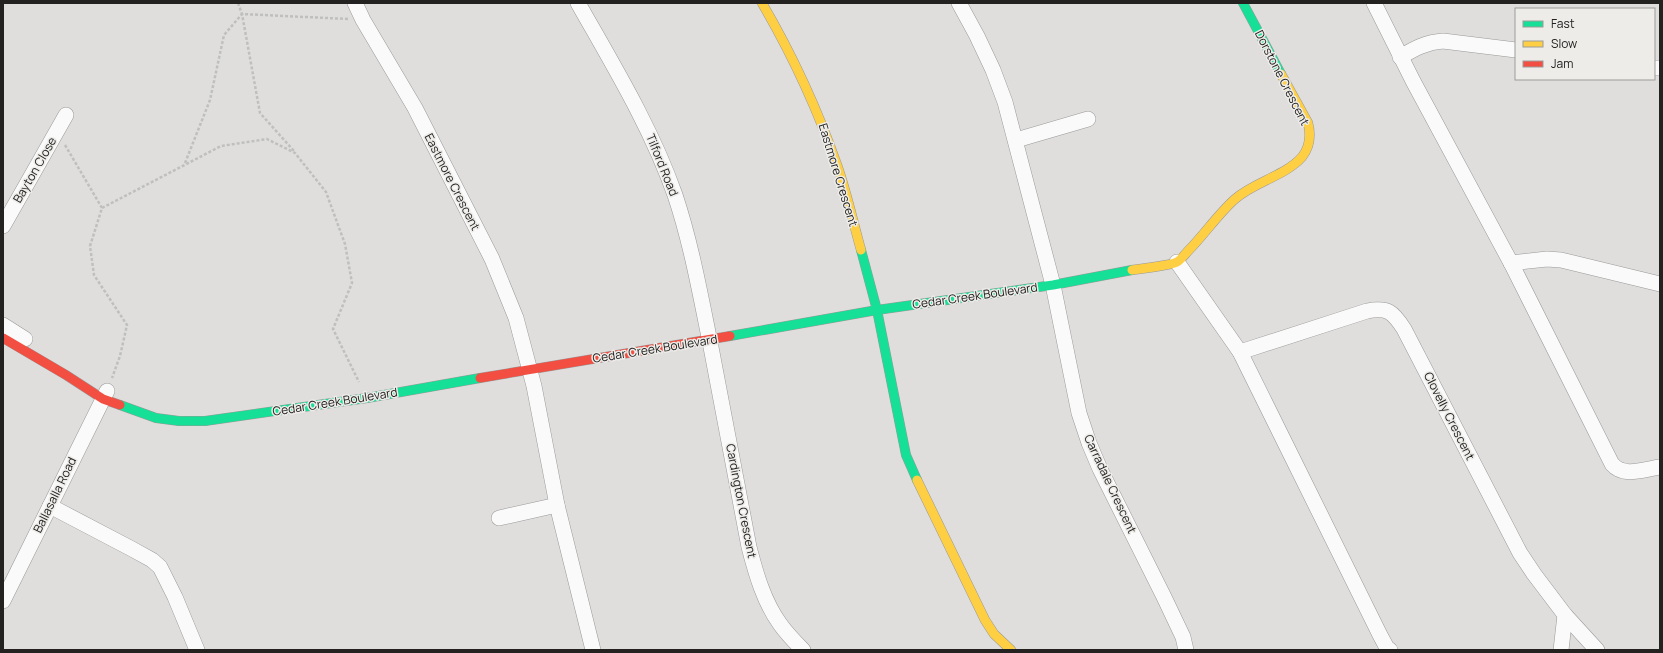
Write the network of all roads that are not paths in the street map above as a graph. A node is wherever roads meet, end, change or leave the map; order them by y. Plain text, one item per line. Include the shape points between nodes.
1 (355, 3) edge
2 (578, 3) edge
3 (762, 3) edge
4 (958, 3) edge
5 (1243, 3) edge
6 (1374, 3) edge
7 (1515, 50) edge
8 (1400, 56) junction
9 (66, 115) dead end
10 (1088, 119) dead end
11 (1016, 140) junction
12 (3, 226) edge
13 (1177, 262) junction
14 (1511, 263) junction
15 (1660, 284) edge
16 (1053, 285) junction
17 (877, 310) junction
18 (3, 325) edge
19 (3, 338) edge
20 (709, 340) junction
21 (1240, 352) junction
22 (529, 369) junction
23 (105, 395) junction
24 (133, 410) joint
25 (1660, 467) edge
26 (557, 505) junction
27 (50, 506) junction
28 (499, 518) dead end
29 (3, 600) edge
30 (1565, 615) junction
31 (197, 650) edge
32 (593, 650) edge
33 (803, 650) edge
34 (1011, 650) edge
35 (1186, 650) edge
36 (1390, 650) edge
37 (1561, 650) edge
38 (1597, 650) edge

1 - 22 street, Eastmore Crescent via 415,108 492,259 516,318
2 - 20 street, Tilford Road via 634,103 663,166 682,217
3 - 17 street, Eastmore Crescent via 812,98 831,146
4 - 11 street via 994,70
5 - 13 street, Dorstone Crescent via 1308,123 1310,132 1307,150 1292,166 1235,199
6 - 8 street
7 - 8 street via 1438,41
8 - 14 street
9 - 12 street, Bayton Close
10 - 11 street
11 - 16 street
13 - 16 street, Cedar Creek Boulevard
13 - 21 street
14 - 15 street via 1561,260
14 - 25 street via 1612,464 1625,472
16 - 17 street, Cedar Creek Boulevard
16 - 35 street, Carradale Crescent via 1079,413 1089,443 1183,637
17 - 20 street, Cedar Creek Boulevard
17 - 34 street via 906,455 985,620 994,634
18 - 23 street, Cedar Creek Boulevard
19 - 23 street, Cedar Creek Boulevard
20 - 22 street, Cedar Creek Boulevard
20 - 33 street, Cardington Crescent via 755,569 771,610 780,625
21 - 30 street, Clovelly Crescent via 1367,311 1390,311 1404,329 1520,554
21 - 36 street via 1380,635
22 - 24 street, Cedar Creek Boulevard via 367,398 205,421 156,418
22 - 26 street
23 - 24 street, Cedar Creek Boulevard
23 - 27 street, Ballasalla Road
26 - 28 street
26 - 32 street
27 - 29 street, Ballasalla Road
27 - 31 street via 152,560 160,567
30 - 37 street
30 - 38 street, Clovelly Crescent

